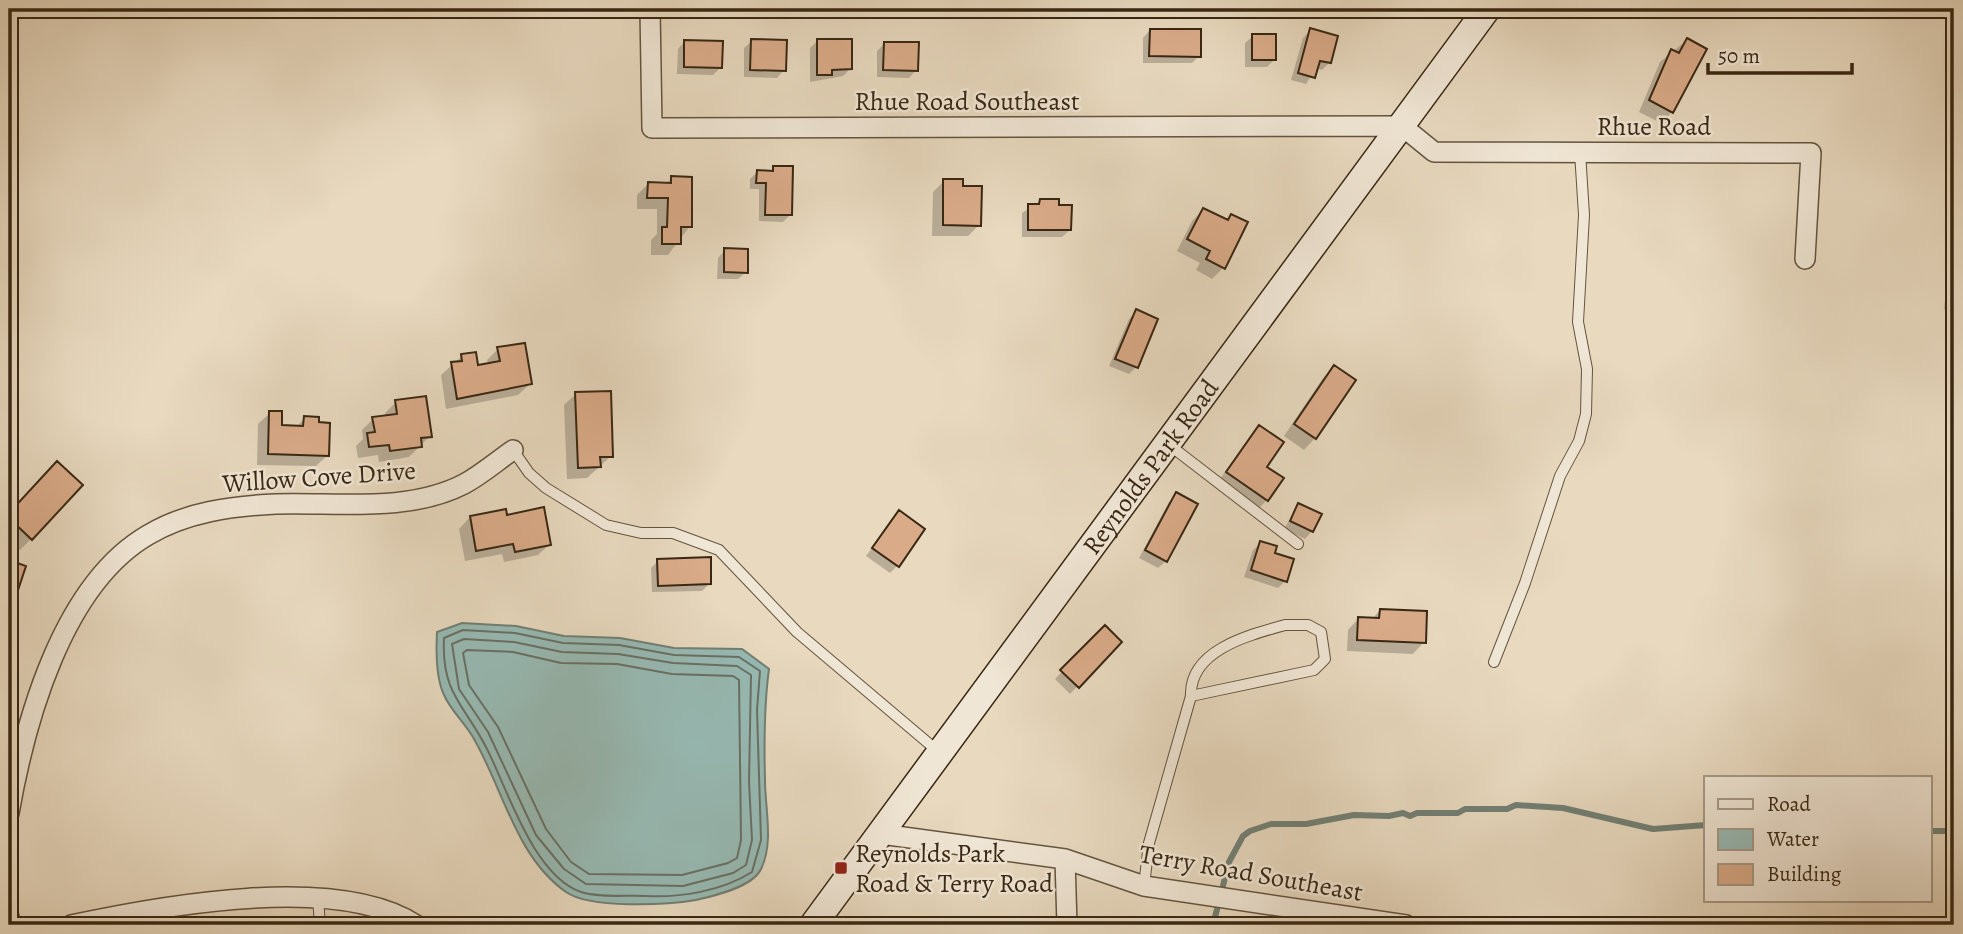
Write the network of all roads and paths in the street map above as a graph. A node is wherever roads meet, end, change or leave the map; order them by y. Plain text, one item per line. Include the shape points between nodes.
1 (650, 9) edge
2 (1487, 9) edge
3 (1402, 126) junction
4 (1580, 152) junction
5 (1805, 259) dead end
6 (1168, 444) junction
7 (513, 450) joint
8 (1298, 544) dead end
9 (1494, 662) dead end
10 (1191, 696) junction
11 (940, 753) junction
12 (9, 813) edge
13 (881, 834) junction
14 (1065, 859) junction
15 (1144, 886) junction
16 (318, 898) junction
17 (9, 917) edge
18 (1324, 919) edge
19 (10, 925) edge
20 (71, 925) edge
21 (320, 925) edge
22 (416, 925) edge
23 (813, 925) edge
24 (1067, 925) edge
25 (1406, 925) edge

1 - 3 street, Rhue Road Southeast via 652,128
2 - 3 main road, Reynolds Park Road
3 - 4 street, Rhue Road via 1434,152
3 - 6 main road, Reynolds Park Road
4 - 5 street, Rhue Road via 1811,153
4 - 9 lane via 1584,215 1578,322 1587,369 1586,414
6 - 8 lane
6 - 11 main road, Reynolds Park Road
7 - 11 lane via 546,488 606,524 641,533 673,533 719,550 797,632
7 - 12 street, Willow Cove Drive via 464,484 406,502 222,509 171,523 126,550 86,597 59,645 27,732
10 - 10 lane via 1314,670 1325,659 1321,632 1308,625 1285,625 1234,639 1202,665 1190,682
10 - 15 lane via 1149,843
11 - 13 main road, Reynolds Park Road
13 - 14 street, Terry Road Southeast
13 - 23 main road, Reynolds Park Road
14 - 15 street, Terry Road Southeast
14 - 24 street
15 - 18 street, Terry Road Southeast
16 - 20 street via 219,902
16 - 21 lane
16 - 22 street via 376,907
17 - 19 street
18 - 25 street, Terry Road Southeast

